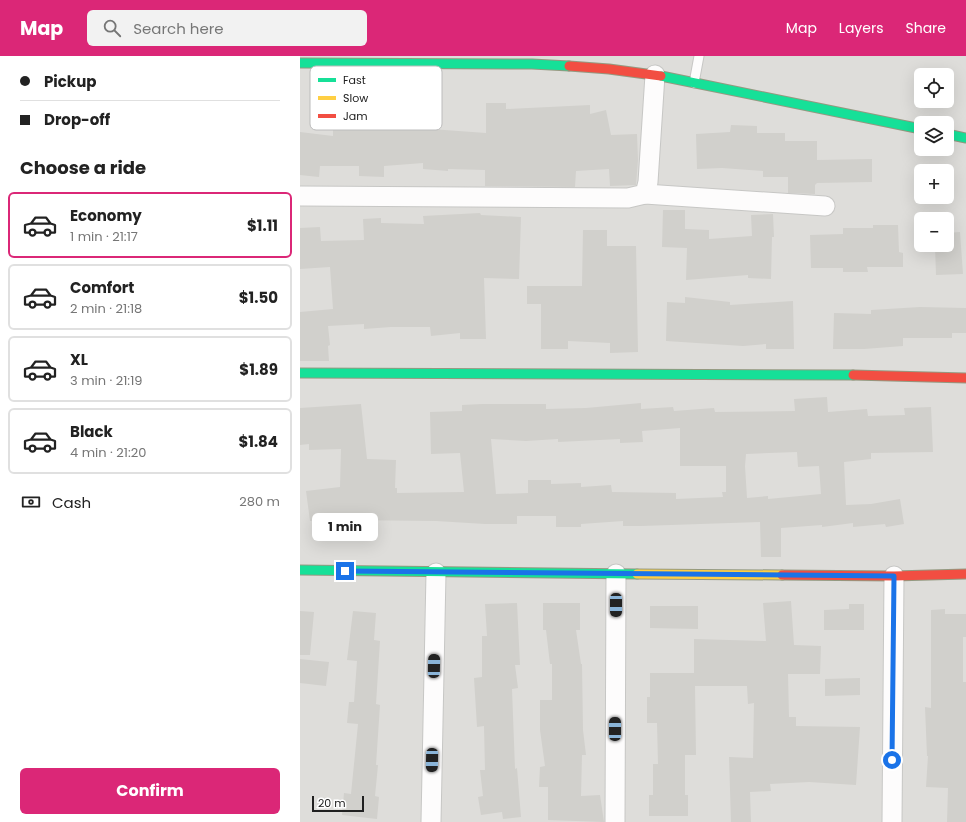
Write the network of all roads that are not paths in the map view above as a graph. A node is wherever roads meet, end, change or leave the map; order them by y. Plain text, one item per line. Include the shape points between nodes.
1 (699, 56) edge
2 (300, 63) edge
3 (654, 75) junction
4 (694, 84) junction
5 (914, 128) edge
6 (954, 135) edge
7 (966, 138) edge
8 (645, 194) junction
9 (300, 196) edge
10 (825, 206) dead end
11 (300, 373) edge
12 (966, 378) edge
13 (300, 570) edge
14 (436, 573) junction
15 (616, 574) junction
16 (966, 574) edge
17 (894, 576) junction
18 (430, 822) edge
19 (614, 822) edge
20 (892, 822) edge

1 - 4 lane
2 - 3 street via 532,64
3 - 4 street
3 - 8 street via 648,182
4 - 5 street
6 - 7 street
8 - 9 street via 628,198
8 - 10 street
11 - 12 street via 860,374
13 - 14 street
14 - 15 street
14 - 18 street
15 - 17 street
15 - 19 street
16 - 17 street
17 - 20 street

